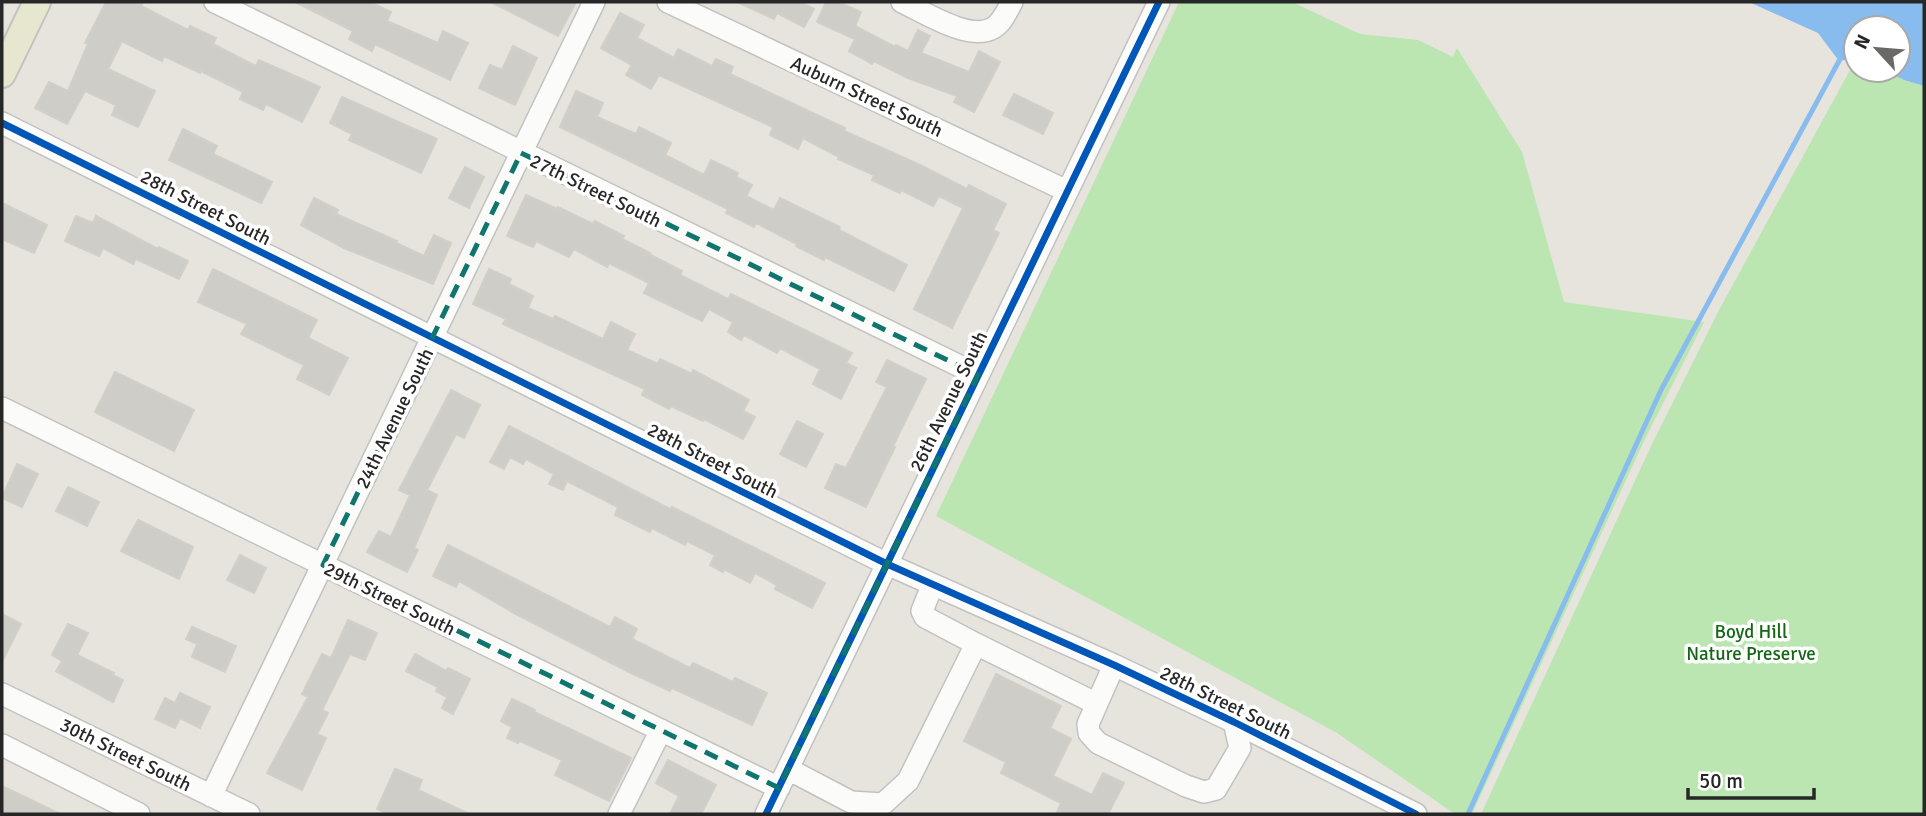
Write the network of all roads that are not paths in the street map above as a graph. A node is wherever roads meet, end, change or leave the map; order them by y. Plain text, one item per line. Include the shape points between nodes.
1 (37, 2) edge
2 (215, 2) edge
3 (594, 2) edge
4 (668, 2) edge
5 (902, 2) edge
6 (1012, 2) edge
7 (1159, 2) edge
8 (2, 74) edge
9 (2, 122) edge
10 (521, 153) junction
11 (1067, 191) junction
12 (432, 338) junction
13 (978, 375) junction
14 (2, 408) edge
15 (887, 564) junction
16 (323, 565) junction
17 (932, 586) junction
18 (976, 644) junction
19 (1114, 665) junction
20 (2, 694) edge
21 (1097, 704) junction
22 (1234, 722) junction
23 (661, 730) junction
24 (2, 745) edge
25 (784, 778) junction
26 (211, 796) junction
27 (139, 814) edge
28 (249, 814) edge
29 (619, 814) edge
30 (766, 814) edge
31 (1416, 814) edge

1 - 8 main road
2 - 10 street, 27th Street South
3 - 10 street, 24th Avenue South
4 - 11 street, Auburn Street South
5 - 6 street via 968,32 982,33 995,27
7 - 11 street, 26th Avenue South
9 - 12 street, 28th Street South
10 - 12 street, 24th Avenue South
10 - 13 street, 27th Street South
11 - 13 street, 26th Avenue South
12 - 15 street, 28th Street South
12 - 16 street, 24th Avenue South
13 - 15 street, 26th Avenue South
14 - 16 street, 29th Street South
15 - 17 street, 28th Street South
15 - 25 street, 26th Avenue South
16 - 23 street, 29th Street South
16 - 26 street, 24th Avenue South
17 - 18 street via 922,611 925,617
17 - 19 street, 28th Street South
18 - 21 street
18 - 25 street, 29th Street South via 908,782 883,804 851,802
19 - 21 street
19 - 22 street, 28th Street South
20 - 26 street, 30th Street South
21 - 22 street via 1088,724 1098,743 1204,792 1216,789 1240,748
22 - 31 street, 28th Street South
23 - 25 street, 29th Street South
23 - 29 street
24 - 27 street
25 - 30 street, 26th Avenue South
26 - 28 street, 30th Street South

